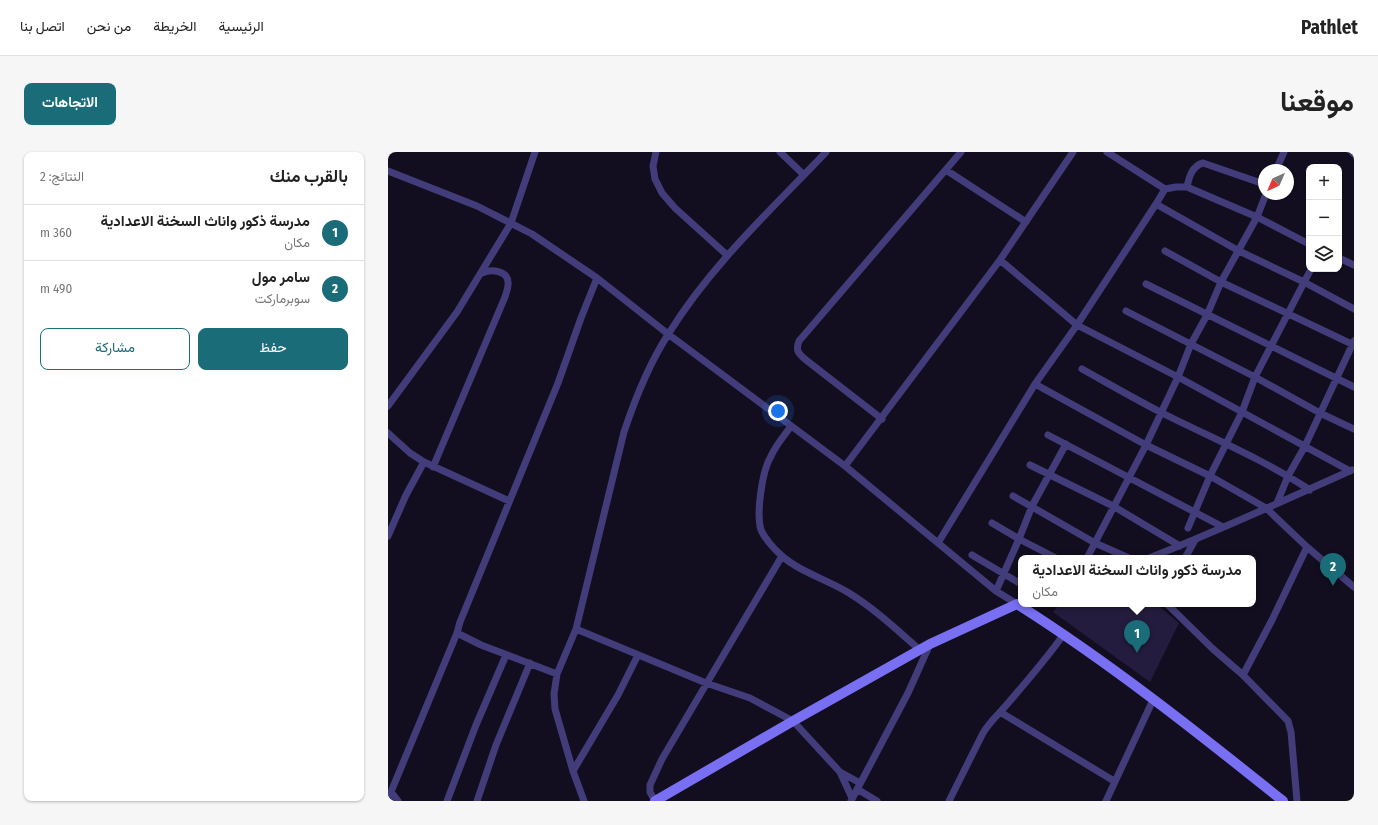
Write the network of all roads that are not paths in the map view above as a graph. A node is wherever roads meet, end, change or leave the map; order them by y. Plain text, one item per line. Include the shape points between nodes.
1 (535, 152) edge
2 (656, 152) edge
3 (780, 152) edge
4 (826, 152) edge
5 (961, 152) edge
6 (1073, 152) edge
7 (1107, 152) edge
8 (1284, 152) edge
9 (1279, 164) edge
10 (388, 170) edge
11 (946, 170) junction
12 (804, 175) junction
13 (1258, 182) edge
14 (1187, 187) junction
15 (1165, 189) junction
16 (1264, 200) edge
17 (1156, 204) junction
18 (1257, 217) junction
19 (1026, 222) junction
20 (511, 223) junction
21 (1306, 242) edge
22 (1165, 251) dead end
23 (1239, 251) junction
24 (727, 255) junction
25 (1342, 259) edge
26 (1000, 260) junction
27 (1354, 265) edge
28 (1309, 272) edge
29 (482, 273) junction
30 (598, 278) junction
31 (1221, 282) junction
32 (1304, 282) junction
33 (1146, 284) dead end
34 (1354, 308) edge
35 (1126, 311) dead end
36 (1288, 313) junction
37 (1207, 315) junction
38 (1077, 325) junction
39 (668, 334) junction
40 (1191, 344) junction
41 (1353, 344) edge
42 (1272, 346) junction
43 (1082, 369) dead end
44 (1178, 377) junction
45 (1255, 377) junction
46 (1336, 379) junction
47 (1035, 384) junction
48 (1354, 387) edge
49 (388, 406) edge
50 (1242, 412) junction
51 (1162, 413) junction
52 (1320, 413) junction
53 (882, 419) junction
54 (791, 426) junction
55 (1354, 429) edge
56 (388, 433) edge
57 (1048, 434) dead end
58 (1066, 444) junction
59 (1227, 444) junction
60 (1146, 445) junction
61 (1305, 446) junction
62 (424, 462) junction
63 (1030, 465) dead end
64 (845, 466) junction
65 (433, 467) junction
66 (1352, 470) edge
67 (1049, 474) junction
68 (1210, 476) junction
69 (1288, 476) junction
70 (1129, 477) junction
71 (1310, 490) junction
72 (1013, 496) dead end
73 (509, 501) junction
74 (1277, 503) junction
75 (1032, 506) junction
76 (1113, 506) junction
77 (1266, 508) junction
78 (1194, 513) junction
79 (992, 524) dead end
80 (1223, 527) junction
81 (1188, 528) dead end
82 (388, 536) edge
83 (1019, 540) junction
84 (1195, 540) junction
85 (938, 543) junction
86 (1096, 543) junction
87 (1180, 546) junction
88 (1307, 547) junction
89 (972, 555) dead end
90 (1050, 555) edge
91 (1089, 555) edge
92 (1122, 555) edge
93 (1157, 555) edge
94 (1187, 555) edge
95 (782, 556) junction
96 (1003, 574) junction
97 (1018, 582) edge
98 (1354, 587) edge
99 (996, 591) junction
100 (1018, 602) edge
101 (1018, 603) edge
102 (1025, 607) edge
103 (1170, 607) edge
104 (576, 629) junction
105 (457, 633) junction
106 (1064, 634) junction
107 (930, 644) junction
108 (920, 650) junction
109 (506, 655) junction
110 (638, 655) junction
111 (530, 663) junction
112 (557, 674) junction
113 (1243, 675) junction
114 (706, 683) junction
115 (1153, 700) junction
116 (1000, 712) junction
117 (792, 721) junction
118 (573, 771) junction
119 (840, 772) junction
120 (1114, 781) junction
121 (858, 786) junction
122 (389, 796) edge
123 (852, 800) edge
124 (398, 801) edge
125 (447, 801) edge
126 (477, 801) edge
127 (584, 801) edge
128 (655, 801) edge
129 (877, 801) edge
130 (949, 801) edge
131 (1106, 801) edge
132 (1283, 801) edge
133 (1297, 801) edge

1 - 20 street
2 - 24 street via 653,166 655,179 662,193
3 - 12 street
4 - 12 street
5 - 11 street
6 - 19 street
7 - 15 street
8 - 9 street
10 - 20 street via 471,203
11 - 19 street
11 - 53 street via 797,346 798,353 806,360
12 - 24 street
13 - 14 street via 1200,163 1194,169
14 - 15 street
14 - 18 street
15 - 17 street
16 - 18 street
17 - 23 street
17 - 38 street
18 - 21 street
18 - 23 street
19 - 26 street
20 - 29 street
20 - 30 street
22 - 31 street
23 - 31 street
23 - 32 street
24 - 39 street via 687,305
25 - 27 street
26 - 38 street
26 - 53 street
28 - 32 street
29 - 49 street via 447,326
29 - 65 street via 491,270 500,272 507,278 505,297
30 - 39 street
30 - 73 street
31 - 36 street
31 - 37 street
32 - 34 street
32 - 36 street
33 - 37 street
35 - 40 street
36 - 41 street
36 - 42 street
37 - 40 street
37 - 42 street
38 - 44 street
38 - 47 street
39 - 54 street
39 - 104 street via 645,378 624,432
40 - 44 street
40 - 45 street
41 - 46 street
42 - 45 street
42 - 46 street
43 - 51 street
44 - 50 street
44 - 51 street
45 - 50 street
45 - 52 street
46 - 48 street
46 - 52 street
47 - 60 street
47 - 85 street
50 - 59 street
50 - 61 street
51 - 59 street
51 - 60 street
52 - 55 street
52 - 61 street
53 - 64 street
54 - 64 street
54 - 95 street via 771,456 764,471 761,489 762,531
56 - 62 street
57 - 58 street
58 - 67 street
58 - 70 street
59 - 68 street
59 - 69 street
60 - 68 street
60 - 70 street
61 - 66 street
61 - 69 street
62 - 65 street
62 - 82 street
63 - 67 street
64 - 85 street
65 - 73 street
66 - 71 street
67 - 75 street
67 - 76 street
68 - 77 street
68 - 78 street
69 - 71 street
69 - 74 street
70 - 76 street
70 - 78 street
71 - 74 street
72 - 75 street
73 - 105 street
74 - 77 street
75 - 83 street
75 - 86 street
76 - 86 street
76 - 87 street
77 - 80 street
77 - 88 street
78 - 80 street
78 - 81 street
79 - 83 street
80 - 84 street
83 - 90 street
83 - 96 street
84 - 87 street
84 - 94 street
85 - 99 street
86 - 91 street
86 - 92 street
87 - 93 street
88 - 98 street
88 - 113 street
89 - 96 street
95 - 108 street via 863,602
95 - 114 street
96 - 97 street
96 - 99 street
99 - 100 street
101 - 107 street
102 - 106 street
103 - 113 street
104 - 110 street
104 - 112 street
105 - 109 street
105 - 122 street
106 - 115 street
106 - 116 street
107 - 108 street
107 - 121 street via 908,693
108 - 117 street
109 - 111 street
109 - 125 street
110 - 114 street
110 - 118 street via 618,695
111 - 112 street
111 - 126 street via 509,712
112 - 118 street via 555,709
113 - 133 street via 1288,721
114 - 117 street via 750,698
114 - 128 street via 654,776 650,789
115 - 120 street
115 - 132 street
116 - 120 street
116 - 130 street via 983,732
117 - 119 street
117 - 128 street
118 - 127 street
119 - 121 street
119 - 123 street
120 - 131 street
121 - 123 street
121 - 129 street
122 - 124 street

